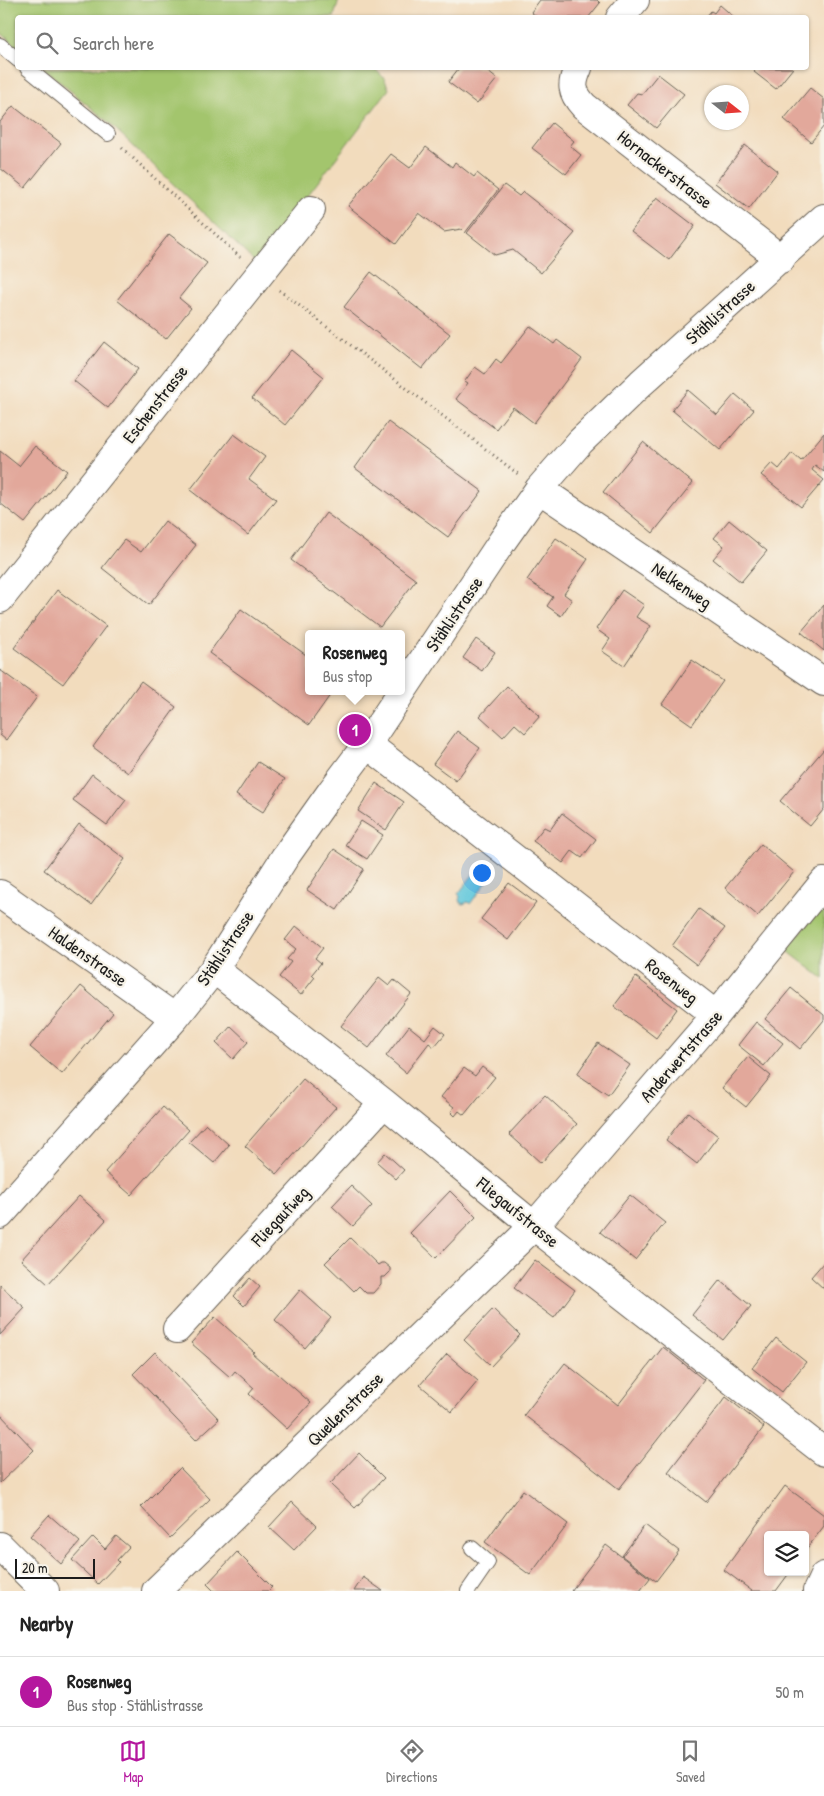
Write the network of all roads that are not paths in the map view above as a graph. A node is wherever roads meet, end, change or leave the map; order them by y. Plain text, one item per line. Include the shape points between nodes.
1 (635, 0) edge
2 (622, 15) edge
3 (0, 45) edge
4 (15, 58) edge
5 (29, 70) edge
6 (577, 70) edge
7 (108, 134) road end
8 (311, 210) dead end
9 (824, 218) edge
10 (781, 258) junction
11 (539, 489) junction
12 (0, 599) edge
13 (824, 682) edge
14 (405, 687) edge
15 (400, 695) edge
16 (367, 744) junction
17 (824, 882) edge
18 (0, 894) edge
19 (214, 969) junction
20 (716, 1015) junction
21 (175, 1018) junction
22 (384, 1103) junction
23 (0, 1215) edge
24 (534, 1226) junction
25 (177, 1329) dead end
26 (824, 1452) edge
27 (0, 1546) edge
28 (472, 1548) dead end
29 (824, 1576) edge
30 (45, 1591) edge
31 (156, 1591) edge
32 (468, 1591) edge
33 (817, 1591) edge

1 - 2 street
3 - 4 lane
5 - 7 lane
6 - 10 street, Hornackerstrasse via 573,89 584,106
8 - 12 street, Eschenstrasse
9 - 10 street, Stählistrasse
10 - 11 street, Stählistrasse via 641,383 580,442
11 - 13 street, Nelkenweg
11 - 14 street, Stählistrasse
15 - 16 street, Stählistrasse
16 - 19 street, Stählistrasse via 285,857
16 - 20 street, Rosenweg
17 - 20 street, Anderwertstrasse
18 - 21 street, Haldenstrasse
19 - 21 street, Stählistrasse
19 - 22 street, Fliegaufstrasse
20 - 24 street, Anderwertstrasse
21 - 23 street, Stählistrasse
22 - 24 street, Fliegaufstrasse
22 - 25 street, Fliegaufweg
24 - 26 street, Fliegaufstrasse
24 - 31 street, Quellenstrasse
27 - 30 street
28 - 32 lane via 488,1562
29 - 33 street

